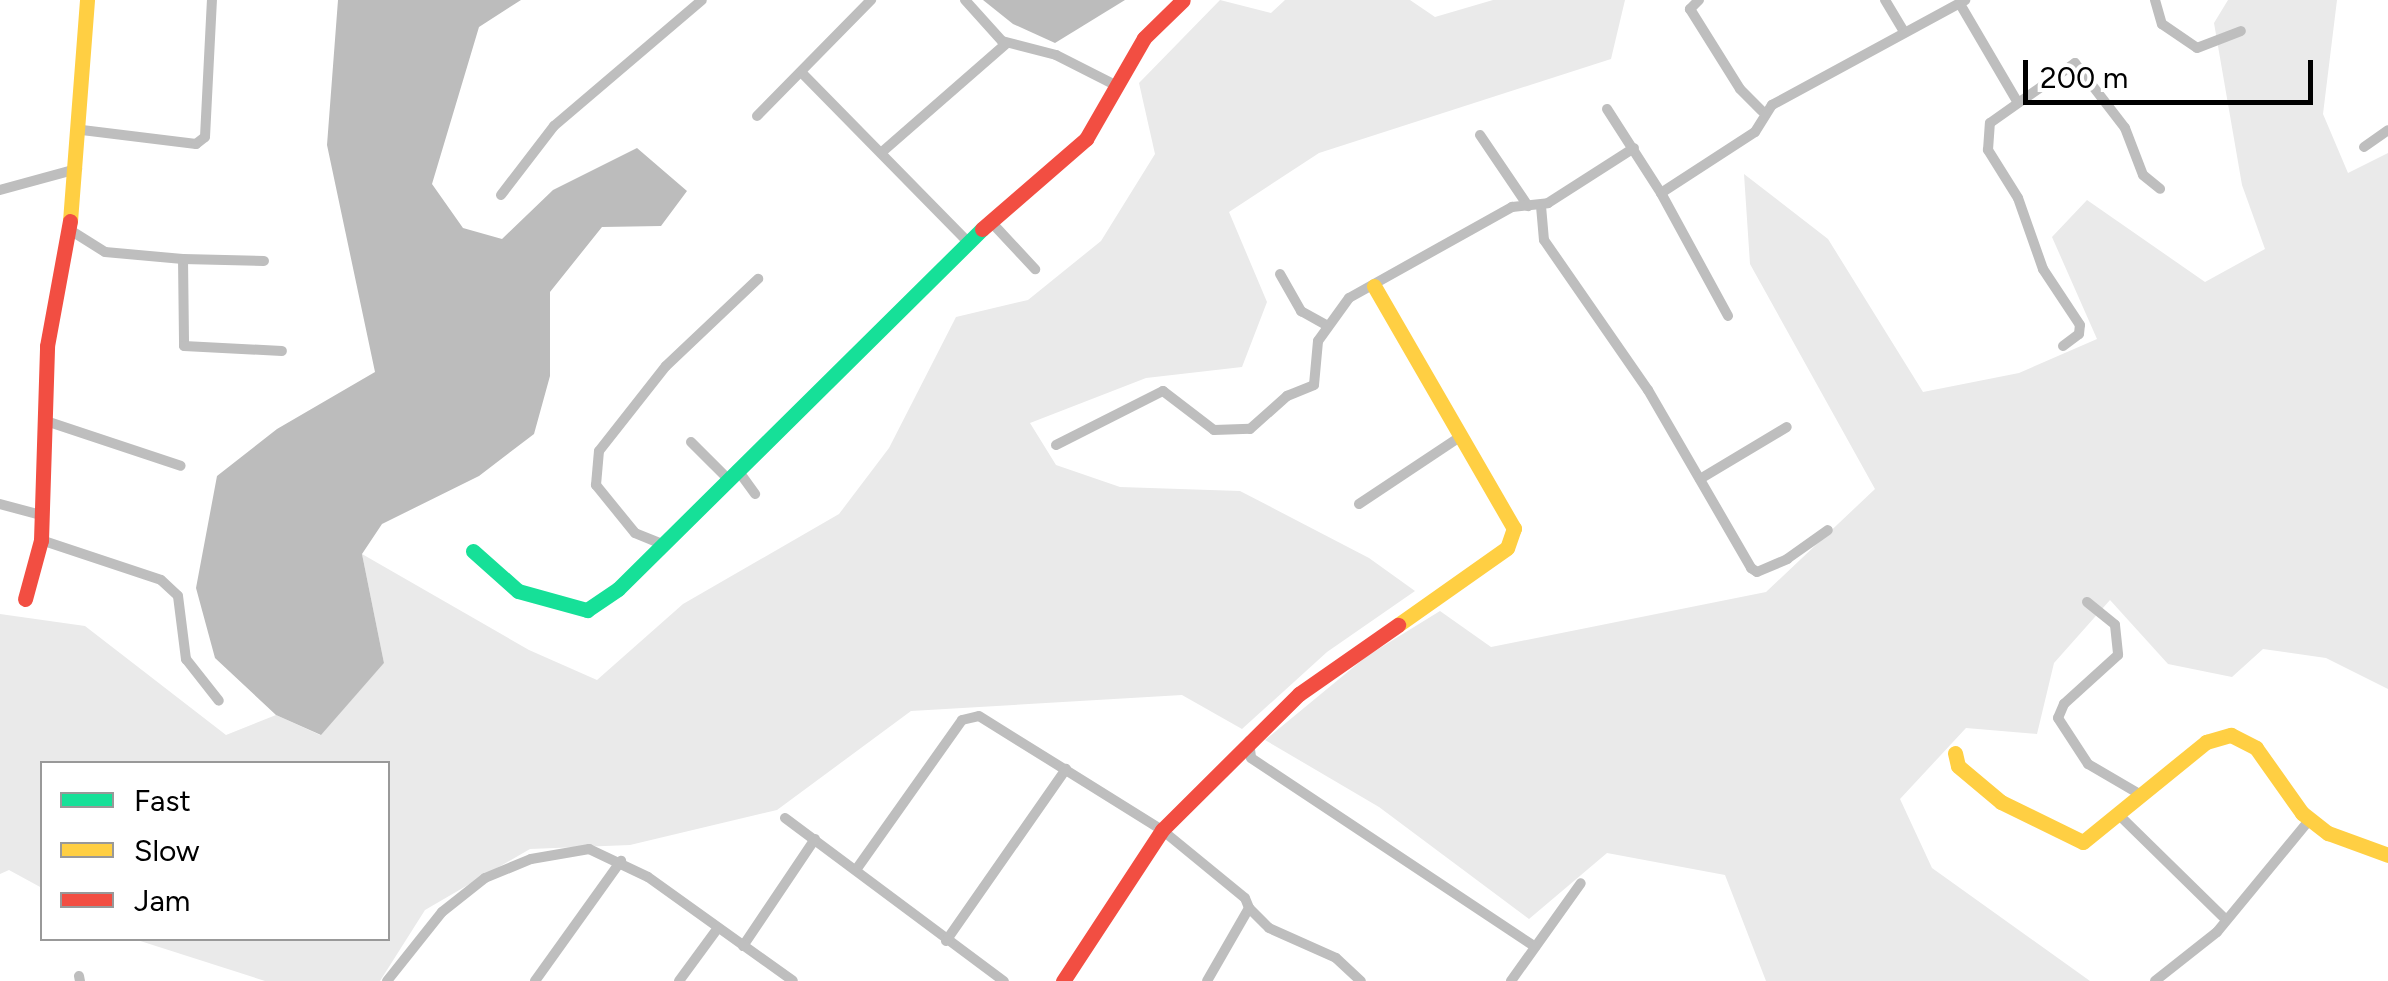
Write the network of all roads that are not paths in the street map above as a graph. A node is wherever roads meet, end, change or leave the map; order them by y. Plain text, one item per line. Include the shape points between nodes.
1 (87, 0) edge
2 (212, 0) edge
3 (702, 0) edge
4 (871, 0) edge
5 (965, 0) edge
6 (1183, 0) edge
7 (1699, 0) edge
8 (1885, 0) edge
9 (2155, 0) edge
10 (1962, 2) edge
11 (2241, 31) dead end
12 (1904, 32) junction
13 (1007, 43) junction
14 (801, 72) junction
15 (1117, 86) junction
16 (2017, 101) junction
17 (1607, 109) dead end
18 (1762, 111) junction
19 (757, 116) dead end
20 (82, 130) junction
21 (2388, 130) edge
22 (1480, 135) dead end
23 (2364, 147) dead end
24 (1634, 148) junction
25 (882, 152) junction
26 (77, 169) junction
27 (2160, 189) dead end
28 (0, 190) edge
29 (1661, 194) junction
30 (501, 195) dead end
31 (1528, 206) junction
32 (1541, 206) junction
33 (993, 224) junction
34 (70, 230) junction
35 (970, 244) junction
36 (183, 259) junction
37 (264, 261) dead end
38 (1035, 269) dead end
39 (1280, 274) dead end
40 (758, 280) dead end
41 (1374, 286) junction
42 (1728, 316) dead end
43 (1326, 325) junction
44 (2063, 346) dead end
45 (282, 351) dead end
46 (42, 420) junction
47 (1787, 428) dead end
48 (1457, 439) junction
49 (691, 442) dead end
50 (1056, 445) dead end
51 (181, 466) dead end
52 (732, 473) junction
53 (1700, 479) junction
54 (756, 494) dead end
55 (0, 504) edge
56 (1359, 504) dead end
57 (41, 515) junction
58 (1828, 530) dead end
59 (41, 540) junction
60 (662, 544) junction
61 (474, 552) dead end
62 (24, 599) dead end
63 (2087, 602) dead end
64 (219, 701) dead end
65 (1249, 741) junction
66 (1955, 753) dead end
67 (1066, 769) junction
68 (2144, 796) junction
69 (2120, 816) junction
70 (785, 818) dead end
71 (2310, 819) junction
72 (1162, 830) junction
73 (815, 840) junction
74 (2388, 854) edge
75 (621, 861) junction
76 (858, 867) junction
77 (1581, 883) dead end
78 (1248, 908) junction
79 (2223, 917) junction
80 (718, 928) junction
81 (946, 941) junction
82 (743, 946) junction
83 (1535, 947) junction
84 (387, 981) edge
85 (535, 981) edge
86 (679, 981) edge
87 (792, 981) edge
88 (1004, 981) edge
89 (1063, 981) edge
90 (1207, 981) edge
91 (1361, 981) edge
92 (1511, 981) edge
93 (2155, 981) edge

1 - 20 street
2 - 20 street via 205,137 196,144
3 - 30 street via 554,126
4 - 14 street
5 - 13 street
6 - 15 street via 1144,38
7 - 18 street via 1690,9 1740,89
8 - 12 street
9 - 11 street via 2162,24 2197,48
10 - 12 street
10 - 16 street
12 - 18 street
13 - 15 street via 1056,56
13 - 25 street
14 - 19 street
14 - 25 street
15 - 33 street via 1086,139 1040,172
16 - 27 street via 2074,63 2125,128 2143,175
16 - 44 street via 1990,123 1986,145 2018,198 2043,268 2080,324 2079,334
17 - 24 street
18 - 29 street via 1755,132
20 - 26 street
21 - 23 street
22 - 31 street
24 - 29 street
24 - 32 street
25 - 35 street
26 - 28 street
26 - 34 street
29 - 42 street
31 - 32 street
31 - 41 street via 1512,208
32 - 53 street via 1544,240
33 - 35 street
33 - 38 street
34 - 36 street via 105,252
34 - 46 street via 46,346
35 - 52 street
36 - 37 street
36 - 45 street via 184,346
39 - 43 street via 1301,311
40 - 60 street via 666,366 600,451 596,485 636,533
41 - 43 street via 1343,302
41 - 48 street
43 - 50 street via 1315,352 1314,385 1287,396 1250,429 1214,430 1164,391
46 - 51 street
46 - 57 street
47 - 53 street
48 - 56 street
48 - 65 street via 1514,528 1508,548 1298,694
49 - 52 street
52 - 54 street
52 - 60 street
53 - 58 street via 1757,572
55 - 57 street
57 - 59 street
59 - 62 street
59 - 64 street via 162,580 178,596 186,659
60 - 61 street via 618,590 577,611 532,599
63 - 68 street via 2115,625 2118,655 2064,704 2059,721 2104,779
65 - 72 street
65 - 83 street via 1251,758
66 - 69 street via 1958,766 2001,802 2068,839 2088,840
67 - 72 street
67 - 76 street via 979,716 962,720
67 - 81 street
68 - 69 street
68 - 71 street via 2206,742 2231,735 2256,748
69 - 79 street
70 - 73 street
71 - 74 street via 2328,833
71 - 79 street via 2262,883
72 - 78 street via 1232,884
72 - 89 street
73 - 76 street
73 - 82 street
75 - 80 street
75 - 84 street via 590,849 567,850 485,878 442,912
75 - 85 street
76 - 81 street
77 - 83 street
78 - 90 street
78 - 91 street via 1268,928 1336,958
79 - 93 street via 2218,932
80 - 82 street
80 - 86 street
81 - 88 street
82 - 87 street
83 - 92 street

